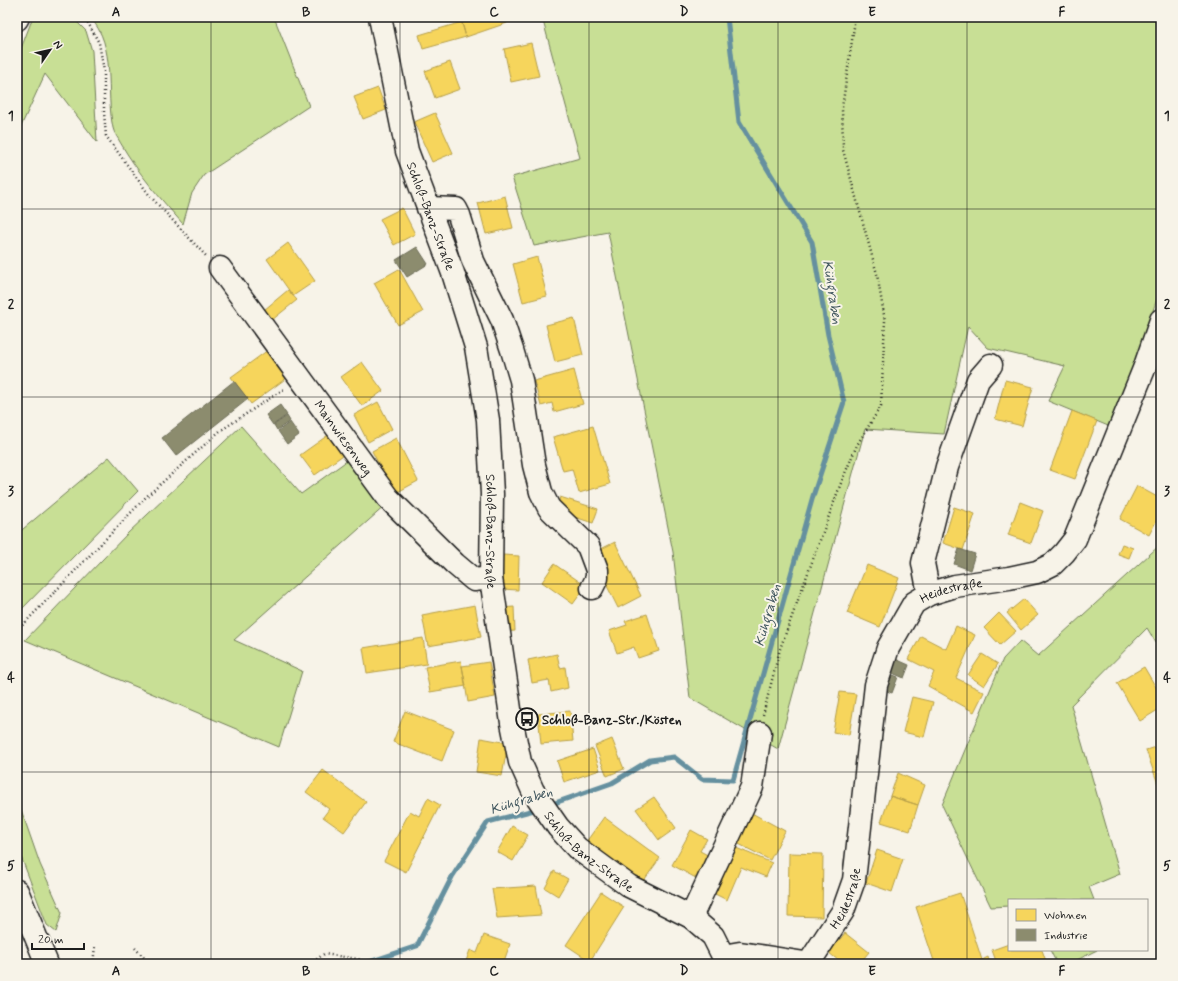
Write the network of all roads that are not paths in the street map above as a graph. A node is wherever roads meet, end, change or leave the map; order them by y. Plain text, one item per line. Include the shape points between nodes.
1 (380, 17) edge
2 (428, 208) junction
3 (220, 268) road end
4 (1161, 320) edge
5 (991, 365) dead end
6 (491, 578) junction
7 (592, 588) dead end
8 (929, 594) junction
9 (760, 733) road end
10 (17, 891) edge
11 (690, 917) junction
12 (723, 960) edge
13 (810, 963) edge
14 (47, 964) edge

1 - 2 street, Schloß-Banz-Straße via 407,151
2 - 6 street, Schloß-Banz-Straße via 453,272 476,347 488,420 492,494
2 - 7 street via 456,209 459,215 473,261 502,320 521,380 541,492 549,508 588,546 597,570 597,578
3 - 6 street, Mainwiesenweg via 388,498 474,580
4 - 8 street, Heidestraße via 1144,369 1075,539 1064,553 1052,564 1037,572 955,586
5 - 8 street via 978,380 947,467 923,563
6 - 11 street, Schloß-Banz-Straße via 512,723 520,762 533,791 558,828 577,848 629,886
8 - 13 street, Heidestraße via 914,602 888,648 876,685 854,880 843,911
9 - 11 street via 752,787
10 - 14 street
11 - 12 street, Schloß-Banz-Straße via 713,936
12 - 13 street via 740,953

